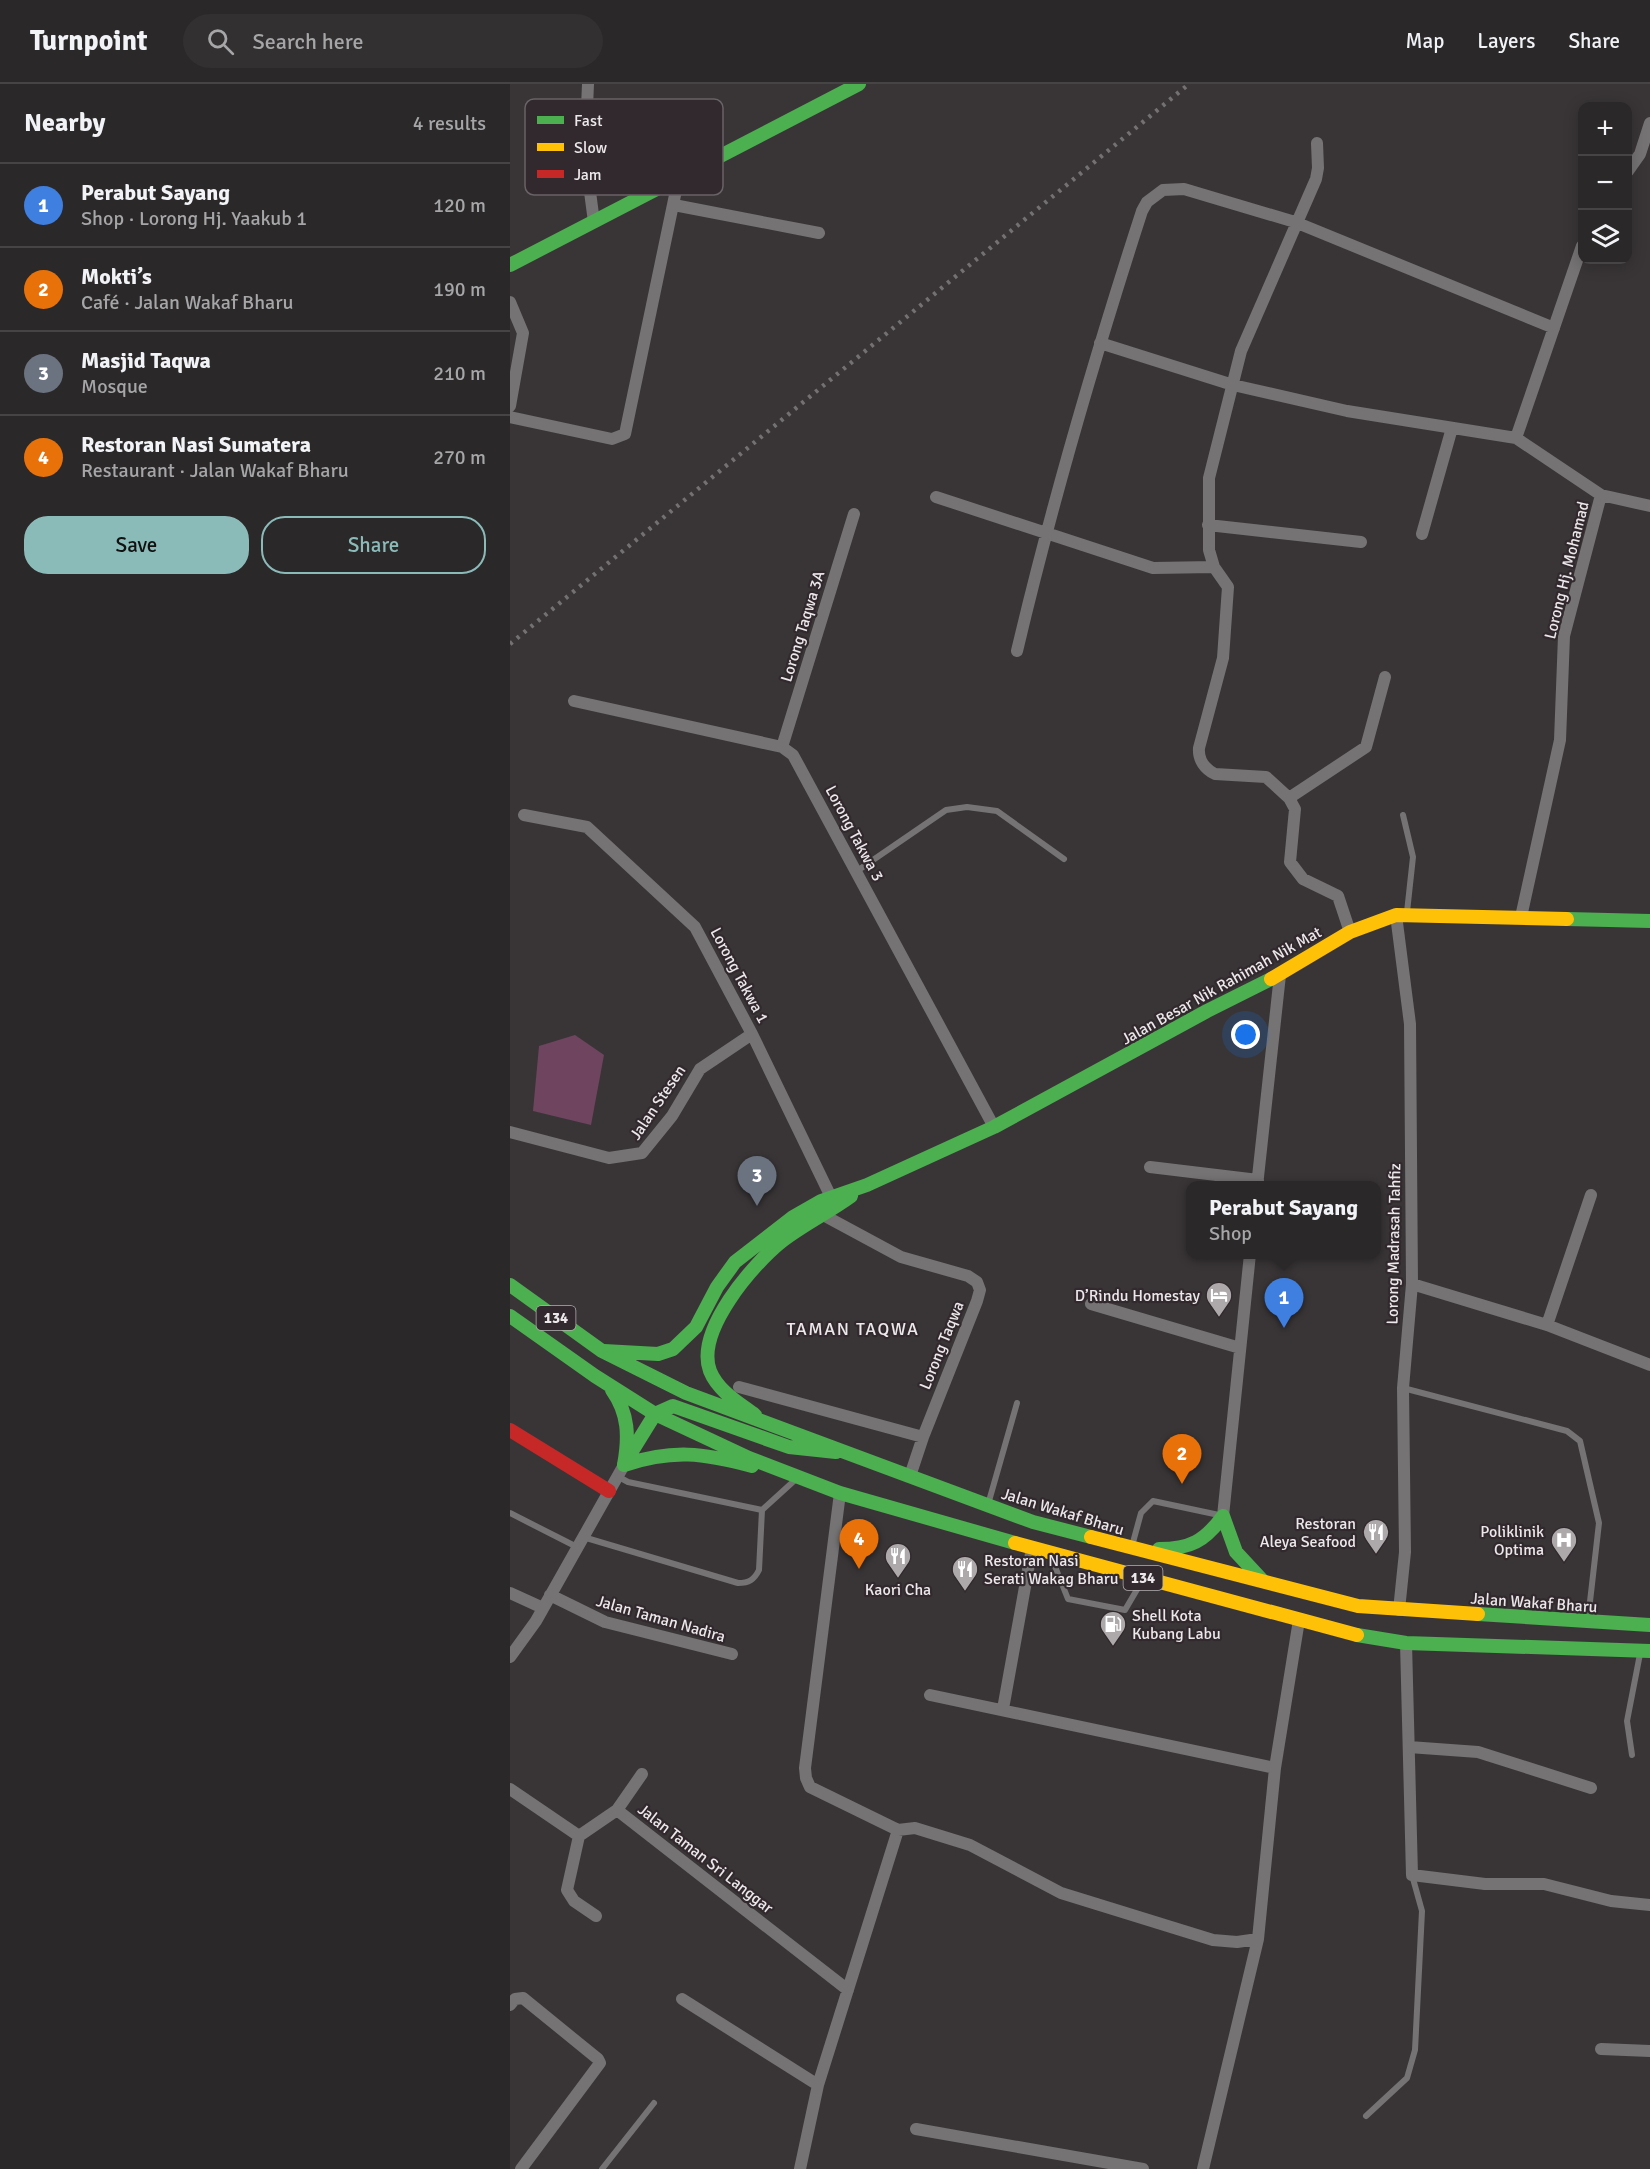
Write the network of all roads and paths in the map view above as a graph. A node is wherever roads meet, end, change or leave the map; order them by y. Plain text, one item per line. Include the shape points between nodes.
1 (588, 84) edge
2 (859, 84) edge
3 (587, 99) edge
4 (1650, 123) edge
5 (1317, 143) dead end
6 (723, 154) edge
7 (1632, 165) edge
8 (590, 195) edge
9 (644, 195) edge
10 (676, 195) edge
11 (674, 205) junction
12 (594, 222) junction
13 (1295, 222) junction
14 (819, 233) dead end
15 (1578, 258) edge
16 (510, 264) edge
17 (510, 302) edge
18 (1554, 328) junction
19 (1100, 343) junction
20 (1233, 385) junction
21 (510, 406) edge
22 (510, 417) edge
23 (1452, 428) junction
24 (1516, 438) junction
25 (1601, 495) junction
26 (936, 497) dead end
27 (1650, 506) edge
28 (854, 514) dead end
29 (1208, 525) junction
30 (1045, 532) junction
31 (1422, 534) dead end
32 (1361, 542) dead end
33 (1214, 567) junction
34 (1017, 651) dead end
35 (1385, 677) dead end
36 (574, 701) dead end
37 (782, 747) junction
38 (1289, 798) junction
39 (524, 815) dead end
40 (1403, 815) dead end
41 (1064, 859) dead end
42 (857, 871) junction
43 (1402, 914) junction
44 (1521, 917) junction
45 (1650, 921) edge
46 (1350, 932) junction
47 (1280, 975) junction
48 (752, 1034) junction
49 (994, 1127) junction
50 (510, 1132) edge
51 (1150, 1167) dead end
52 (1244, 1181) edge
53 (1257, 1181) edge
54 (867, 1185) junction
55 (1591, 1195) dead end
56 (831, 1197) junction
57 (825, 1216) junction
58 (1249, 1259) edge
59 (1412, 1284) junction
60 (510, 1285) edge
61 (1091, 1304) dead end
62 (510, 1316) edge
63 (1547, 1325) junction
64 (1240, 1348) junction
65 (602, 1351) junction
66 (1650, 1365) edge
67 (609, 1385) junction
68 (739, 1387) dead end
69 (1403, 1388) junction
70 (1017, 1402) dead end
71 (655, 1414) junction
72 (766, 1424) junction
73 (510, 1430) edge
74 (923, 1437) junction
75 (844, 1452) junction
76 (620, 1471) junction
77 (910, 1476) junction
78 (798, 1478) junction
79 (609, 1491) junction
80 (840, 1492) junction
81 (988, 1505) junction
82 (762, 1510) junction
83 (510, 1513) edge
84 (1223, 1516) junction
85 (580, 1542) junction
86 (1032, 1548) junction
87 (1131, 1549) junction
88 (1050, 1553) junction
89 (1144, 1578) junction
90 (1266, 1583) junction
91 (510, 1593) edge
92 (550, 1595) junction
93 (543, 1608) junction
94 (1399, 1610) junction
95 (1299, 1620) junction
96 (1588, 1622) junction
97 (1650, 1625) edge
98 (1406, 1643) junction
99 (1645, 1650) edge
100 (732, 1654) dead end
101 (510, 1657) edge
102 (930, 1695) dead end
103 (1003, 1709) junction
104 (1409, 1747) junction
105 (1632, 1755) dead end
106 (1275, 1768) junction
107 (642, 1774) dead end
108 (510, 1788) edge
109 (1591, 1788) dead end
110 (617, 1810) junction
111 (898, 1830) junction
112 (579, 1836) junction
113 (1412, 1875) junction
114 (1650, 1905) edge
115 (596, 1916) dead end
116 (1258, 1939) junction
117 (849, 1990) junction
118 (682, 1999) dead end
119 (510, 2005) edge
120 (1601, 2049) dead end
121 (1650, 2050) edge
122 (818, 2085) junction
123 (654, 2103) dead end
124 (1366, 2116) dead end
125 (916, 2129) dead end
126 (521, 2169) edge
127 (602, 2169) edge
128 (800, 2169) edge
129 (1143, 2169) edge
130 (1203, 2169) edge

1 - 3 street
2 - 6 main road
4 - 7 street
5 - 13 street via 1316,179
8 - 12 street
9 - 12 main road
10 - 11 street
11 - 14 street
11 - 22 street via 625,434 612,439
12 - 16 main road
13 - 18 street
13 - 19 street via 1184,189 1163,190 1154,195 1142,211
13 - 20 street via 1243,346
15 - 18 street
17 - 21 street via 523,333
18 - 24 street
19 - 20 street
19 - 30 street
20 - 23 street via 1347,411
20 - 29 street via 1210,475
23 - 24 street
23 - 31 street
24 - 25 street, Lorong Hj. Mohamad
25 - 27 street
25 - 44 street, Lorong Hj. Mohamad via 1564,636 1560,740
26 - 30 street
28 - 37 street, Lorong Taqwa 3A
29 - 32 street
29 - 33 street
30 - 33 street via 1152,568
30 - 34 street
33 - 38 street via 1227,587 1223,658 1199,748 1200,759 1215,774 1266,777
35 - 38 street via 1366,747
36 - 37 street
37 - 42 street, Lorong Takwa 3 via 797,759
38 - 46 street via 1295,809 1290,862 1303,879 1338,896
39 - 48 street, Lorong Takwa 1 via 587,827 695,927
40 - 43 lane via 1413,857
41 - 42 lane via 997,811 967,807 946,810
42 - 49 street, Lorong Takwa 3
43 - 44 main road, Jalan Besar Nik Rahimah Nik Mat
43 - 46 main road, Jalan Besar Nik Rahimah Nik Mat
43 - 59 street, Lorong Madrasah Tahfiz via 1410,1024
44 - 45 main road, Jalan Besar Nik Rahimah Nik Mat
46 - 47 main road, Jalan Besar Nik Rahimah Nik Mat
47 - 49 main road, Jalan Besar Nik Rahimah Nik Mat
47 - 53 street
48 - 50 street, Jalan Stesen via 700,1069 672,1116 642,1153 609,1158
48 - 56 street, Lorong Takwa 1
49 - 54 main road, Jalan Besar Nik Rahimah Nik Mat
51 - 52 street
54 - 56 main road, Jalan Besar Nik Rahimah Nik Mat
54 - 57 main road, Jalan Besar Nik Rahimah Nik Mat
55 - 63 street
56 - 65 main road, Jalan Besar Nik Rahimah Nik Mat via 793,1217 735,1262 696,1327 673,1349 658,1354
57 - 72 main road, Jalan Besar Nik Rahimah Nik Mat via 775,1247 751,1271 732,1295 710,1339 707,1359 717,1383
57 - 74 street, Lorong Taqwa via 901,1257 977,1282 977,1301
58 - 64 street
59 - 63 street
59 - 69 street, Lorong Madrasah Tahfiz
60 - 65 main road, Jalan Wakaf Bharu / 134
61 - 64 street
62 - 67 main road
63 - 66 street
64 - 84 street
65 - 72 main road, Jalan Wakaf Bharu / 134 via 686,1393
67 - 71 main road
67 - 76 main road via 626,1413 628,1444
68 - 74 street
69 - 94 street, Lorong Madrasah Tahfiz via 1405,1552
69 - 96 lane via 1567,1431 1580,1441 1599,1523
70 - 81 lane
71 - 75 main road via 666,1407 679,1408 789,1447
71 - 76 main road
71 - 78 main road, 134
72 - 75 main road, Jalan Wakaf Bharu / 134
73 - 79 main road
74 - 77 street, Lorong Taqwa
75 - 77 main road, Jalan Wakaf Bharu / 134
76 - 78 main road, 134 via 656,1454 680,1450
76 - 79 street
76 - 82 lane via 628,1482
77 - 81 main road, Jalan Wakaf Bharu / 134
78 - 80 main road, 134
78 - 82 lane
79 - 85 street
80 - 86 main road, 134
80 - 111 street via 806,1778 819,1793
81 - 87 main road, Jalan Wakaf Bharu / 134 via 1033,1522
82 - 85 lane via 759,1570 755,1579 747,1583
83 - 85 lane
84 - 87 main road via 1208,1538 1195,1546 1179,1550
84 - 87 lane via 1153,1501 1142,1513
84 - 90 main road via 1226,1536 1235,1555
85 - 92 street
86 - 88 main road, 134
86 - 103 street
87 - 90 main road, Jalan Wakaf Bharu / 134
88 - 89 main road, 134
88 - 89 lane via 1068,1599 1125,1610
89 - 95 main road, 134
90 - 94 main road, Jalan Wakaf Bharu / 134 via 1358,1606
91 - 93 street
92 - 93 street
92 - 100 street, Jalan Taman Nadira via 605,1622
93 - 101 street
94 - 96 main road, Jalan Wakaf Bharu / 134
95 - 98 main road, 134
95 - 106 street
96 - 97 main road, Jalan Wakaf Bharu / 134
98 - 99 main road, 134
98 - 104 street
99 - 105 lane via 1627,1721
102 - 103 street
103 - 106 street
104 - 109 street via 1478,1752
104 - 113 street
106 - 116 street
107 - 110 street
108 - 112 street
110 - 112 street, Jalan Taman Sri Langgar
110 - 117 street, Jalan Taman Sri Langgar
111 - 116 street via 915,1828 970,1845 1061,1893 1213,1940
111 - 117 street
112 - 115 street via 567,1890 574,1901
113 - 114 street via 1485,1884 1544,1884 1611,1901
113 - 124 lane via 1422,1911 1415,2050 1407,2079
116 - 130 street
117 - 122 street
118 - 122 street
119 - 126 street via 523,1998 600,2063
120 - 121 street
122 - 128 street
123 - 127 lane
125 - 129 street

